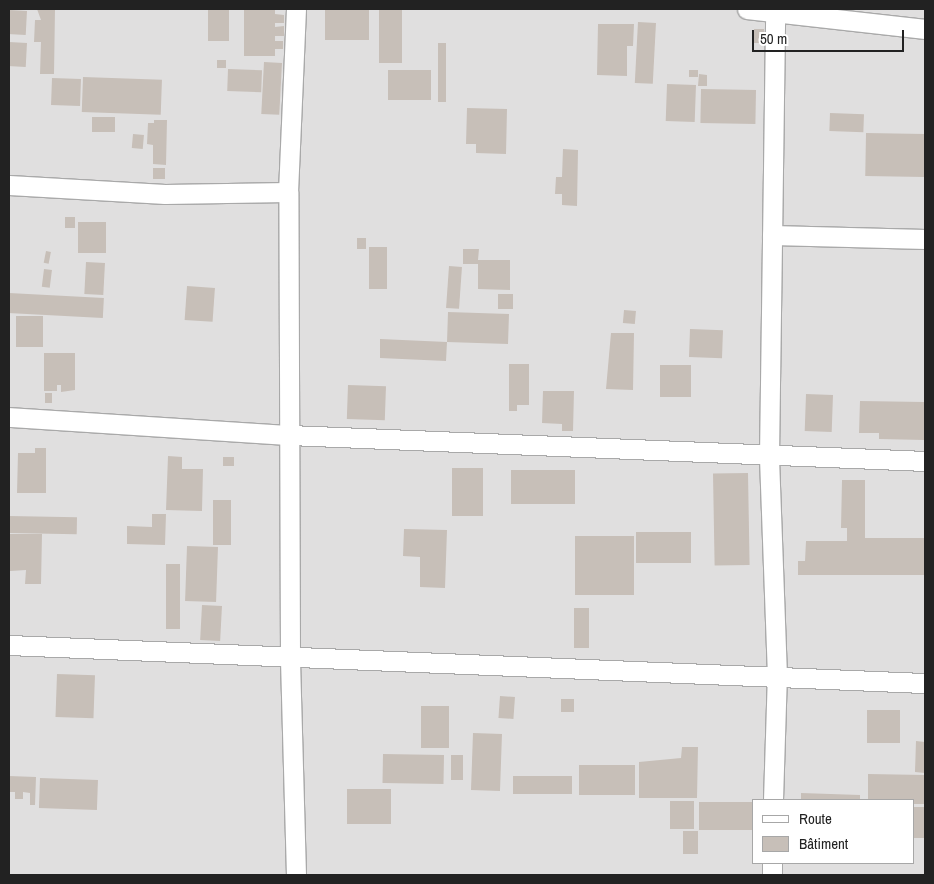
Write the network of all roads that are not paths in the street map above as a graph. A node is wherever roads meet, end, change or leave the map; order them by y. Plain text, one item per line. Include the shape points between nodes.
1 (296, 9) edge
2 (747, 9) edge
3 (775, 10) edge
4 (925, 29) edge
5 (9, 185) edge
6 (288, 192) junction
7 (772, 235) junction
8 (925, 239) edge
9 (9, 417) edge
10 (289, 435) junction
11 (770, 456) junction
12 (925, 461) edge
13 (9, 645) edge
14 (290, 654) junction
15 (777, 676) junction
16 (925, 683) edge
17 (774, 799) edge
18 (296, 875) edge

1 - 6 street
2 - 3 street
3 - 4 street
3 - 7 street
5 - 6 street via 165,194
6 - 10 street
7 - 8 street
7 - 11 street
9 - 10 street
10 - 11 street
10 - 14 street
11 - 12 street
11 - 15 street
13 - 14 street
14 - 15 street
14 - 18 street
15 - 16 street
15 - 17 street

